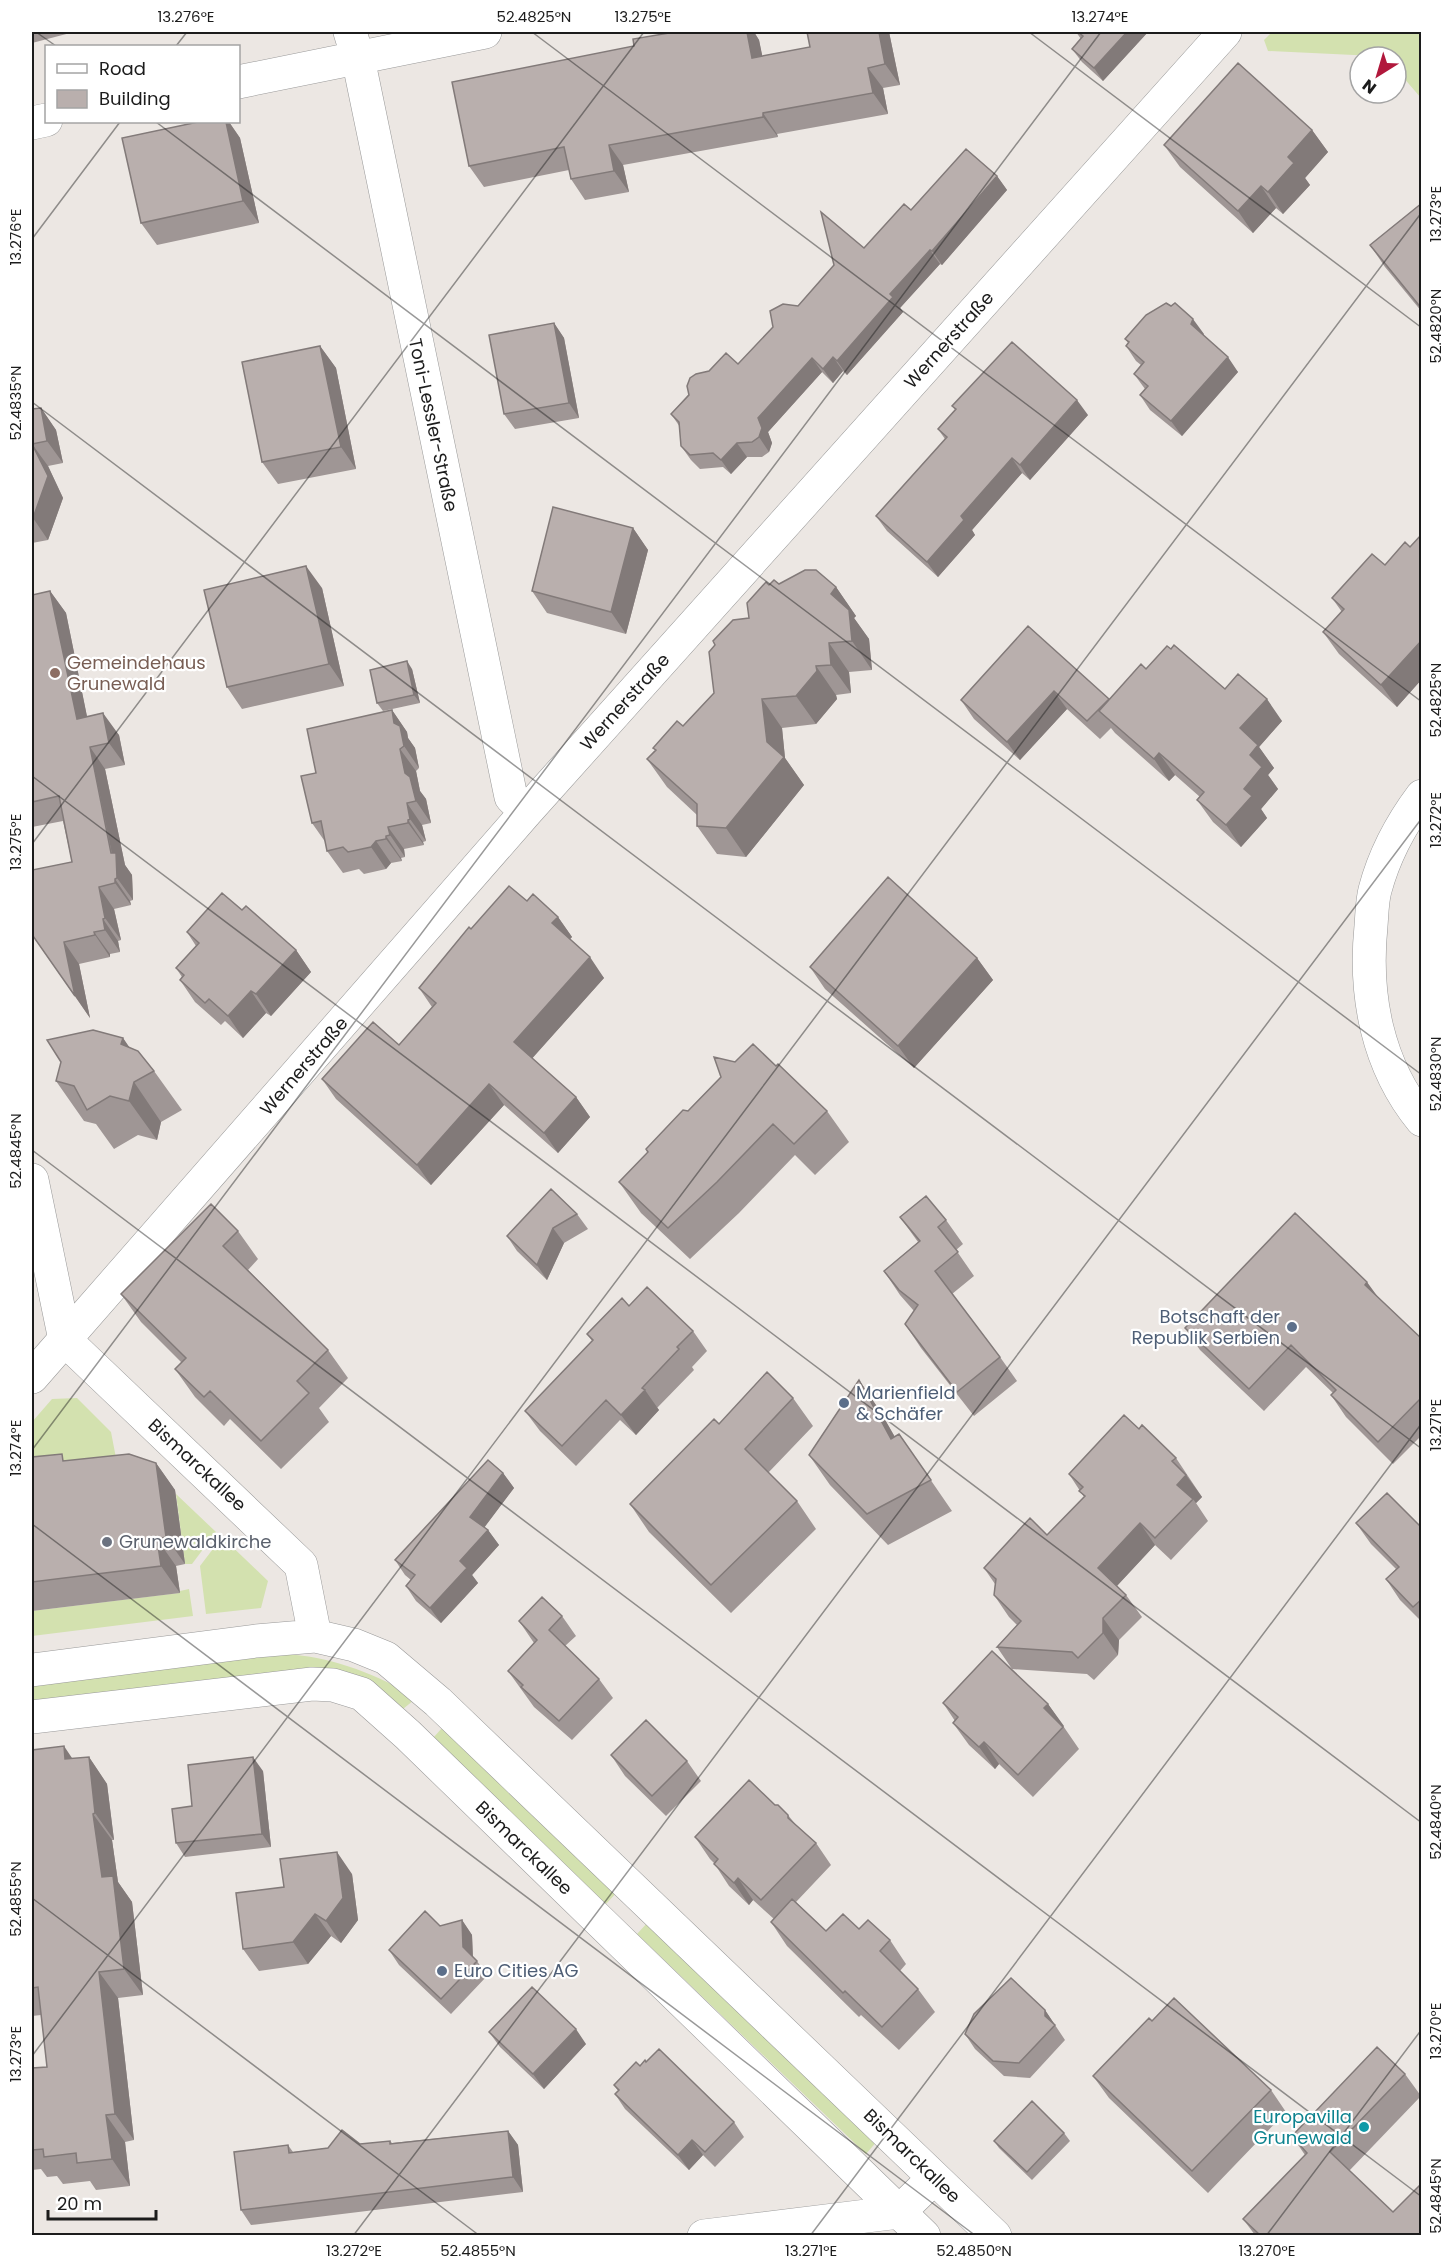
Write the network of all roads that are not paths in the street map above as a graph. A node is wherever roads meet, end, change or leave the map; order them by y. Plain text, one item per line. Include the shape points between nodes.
1 (485, 32) edge
2 (1225, 32) edge
3 (354, 45) edge
4 (240, 81) edge
5 (1422, 796) edge
6 (526, 812) junction
7 (1422, 1120) edge
8 (32, 1180) edge
9 (65, 1340) junction
10 (32, 1377) edge
11 (315, 1636) junction
12 (32, 1670) edge
13 (32, 1717) edge
14 (934, 2178) junction
15 (899, 2212) junction
16 (704, 2235) edge
17 (924, 2235) edge
18 (995, 2235) edge

1 - 3 street
2 - 6 street, Wernerstraße
3 - 4 street
3 - 6 street, Toni-Lessler-Straße via 511,797
5 - 7 street via 1393,844 1374,891 1369,952 1376,1030 1389,1066
6 - 9 street, Wernerstraße
8 - 9 street
9 - 10 street, Wernerstraße
9 - 11 street, Bismarckallee via 301,1565
11 - 12 street, Bismarckallee
11 - 14 street, Bismarckallee via 386,1658 438,1702
13 - 15 street, Bismarckallee via 312,1684 333,1685 362,1694
14 - 15 street
14 - 18 street, Bismarckallee
15 - 16 street
15 - 17 street, Bismarckallee

